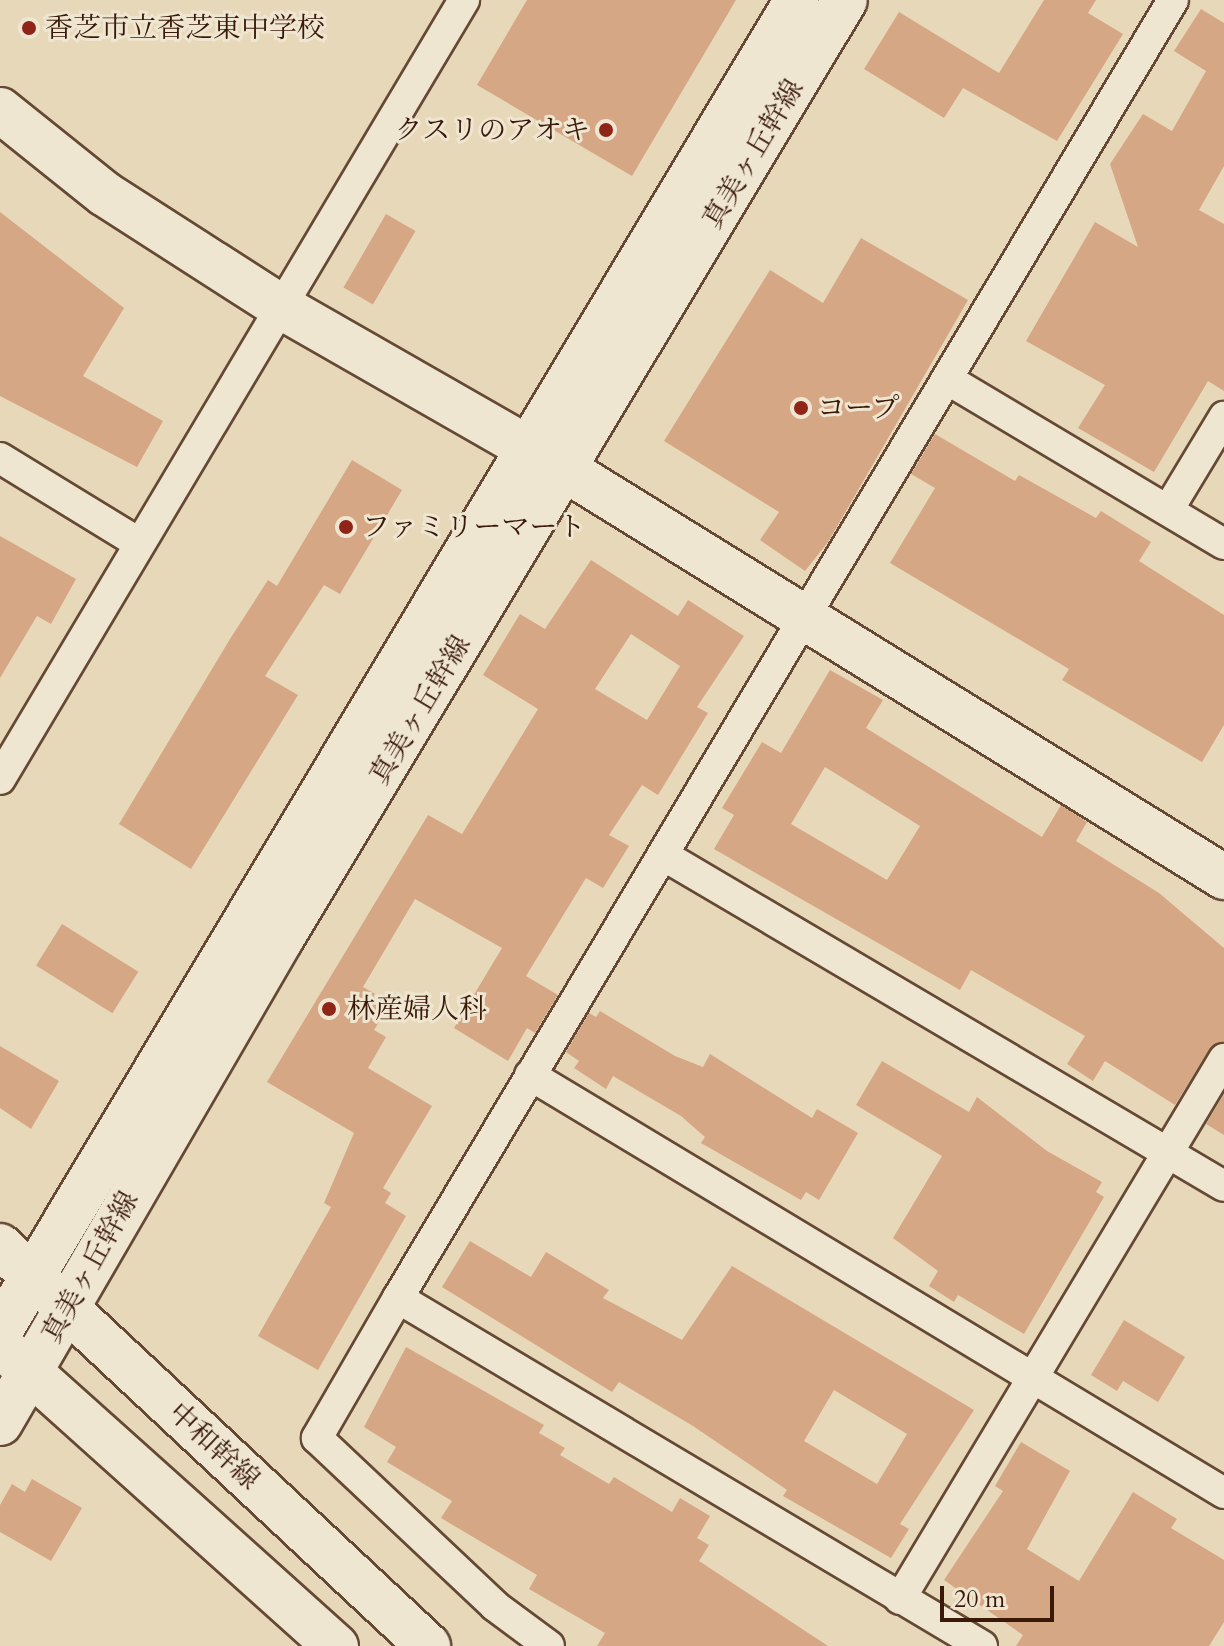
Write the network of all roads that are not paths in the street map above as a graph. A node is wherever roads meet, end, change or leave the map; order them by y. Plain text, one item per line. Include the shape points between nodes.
1 (464, 0) edge
2 (797, 0) edge
3 (845, 0) edge
4 (1173, 0) edge
5 (0, 110) edge
6 (278, 305) junction
7 (947, 379) junction
8 (1224, 417) edge
9 (525, 446) junction
10 (0, 458) edge
11 (566, 470) junction
12 (1168, 510) junction
13 (137, 542) junction
14 (1224, 544) edge
15 (804, 617) junction
16 (0, 779) edge
17 (663, 855) junction
18 (1224, 877) edge
19 (1224, 1059) edge
20 (530, 1075) junction
21 (1170, 1153) junction
22 (1224, 1186) edge
23 (0, 1246) edge
24 (50, 1291) junction
25 (398, 1298) junction
26 (0, 1331) edge
27 (15, 1360) edge
28 (1033, 1381) junction
29 (0, 1423) edge
30 (1224, 1493) edge
31 (900, 1599) junction
32 (336, 1646) edge
33 (428, 1646) edge
34 (549, 1646) edge
35 (982, 1646) edge

1 - 6 street
2 - 9 street, 真美ヶ丘幹線
3 - 11 street, 真美ヶ丘幹線
4 - 7 street
5 - 6 street via 105,194
6 - 9 street
6 - 13 street
7 - 12 street
7 - 15 street
8 - 12 street
9 - 11 street
9 - 24 street, 真美ヶ丘幹線
10 - 13 street
11 - 15 street
11 - 24 street, 真美ヶ丘幹線
12 - 14 street
13 - 16 street
15 - 17 street
15 - 18 street
17 - 20 street
17 - 21 street
19 - 21 street
20 - 25 street
20 - 28 street
21 - 22 street
21 - 28 street
23 - 24 street, 中和幹線
24 - 26 street, 真美ヶ丘幹線
24 - 27 street, 真美ヶ丘幹線
24 - 33 street, 中和幹線
25 - 31 street
25 - 34 street via 317,1438 495,1606
27 - 29 street, 真美ヶ丘幹線
27 - 32 street
28 - 30 street
28 - 31 street
31 - 35 street

